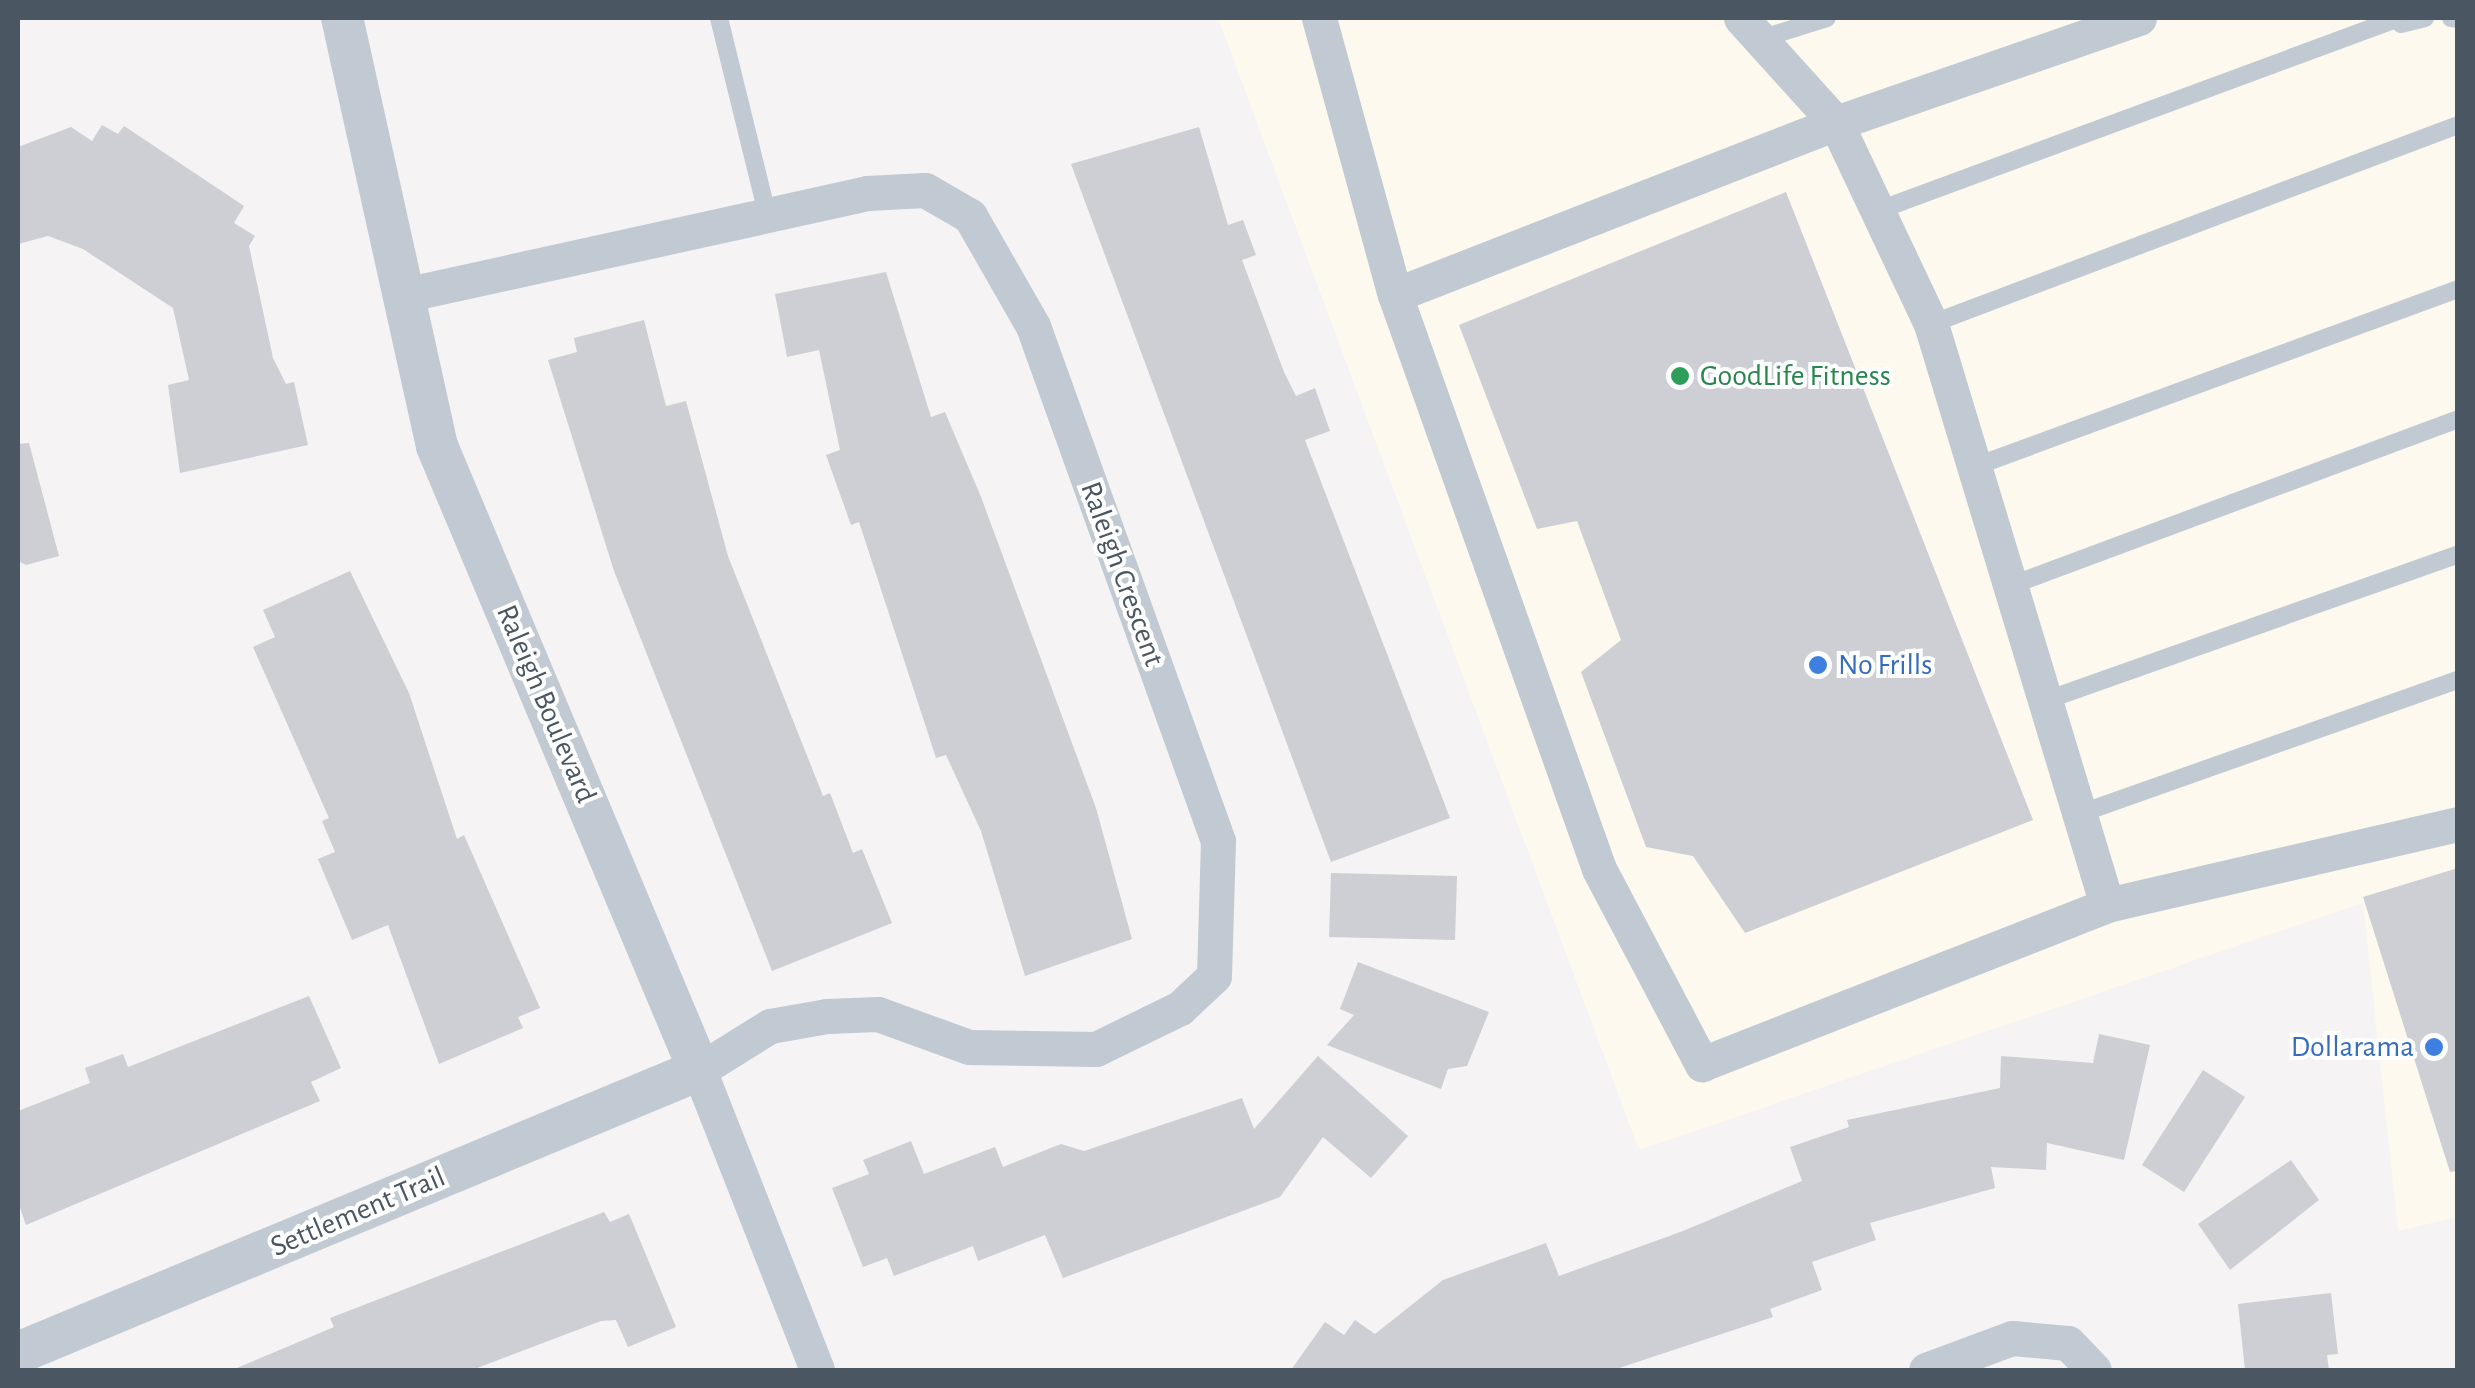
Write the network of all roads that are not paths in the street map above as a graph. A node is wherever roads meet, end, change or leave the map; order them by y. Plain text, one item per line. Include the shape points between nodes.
1 (342, 18) edge
2 (718, 18) edge
3 (1319, 18) edge
4 (1826, 18) edge
5 (2138, 18) edge
6 (2425, 18) edge
7 (2400, 20) edge
8 (1751, 28) edge
9 (1836, 123) junction
10 (2458, 126) edge
11 (1882, 210) junction
12 (768, 217) junction
13 (2458, 289) edge
14 (404, 295) junction
15 (1395, 295) junction
16 (1931, 324) junction
17 (2458, 419) edge
18 (1979, 465) junction
19 (2458, 554) edge
20 (2012, 584) junction
21 (2458, 680) edge
22 (2044, 701) junction
23 (2079, 814) junction
24 (2458, 824) edge
25 (2107, 905) junction
26 (699, 1070) junction
27 (18, 1353) edge
28 (817, 1370) edge
29 (1926, 1370) edge
30 (2094, 1370) edge

1 - 14 street, Raleigh Boulevard
2 - 12 lane
3 - 15 street
4 - 8 lane
5 - 9 street
6 - 7 lane
7 - 11 lane
8 - 9 street
9 - 11 street
9 - 15 street
10 - 16 lane
11 - 16 street
12 - 14 street, Raleigh Crescent
12 - 26 street, Raleigh Crescent via 867,192 924,190 970,216 998,254 1033,326 1218,841 1221,924 1214,976 1180,1008 1096,1048 969,1047 878,1014 828,1016 770,1026
13 - 18 lane
14 - 26 street, Raleigh Boulevard via 437,446
15 - 25 street via 1599,869 1702,1064
16 - 18 street
17 - 20 lane
18 - 20 street
19 - 22 lane
20 - 22 street
21 - 23 lane
22 - 23 street
23 - 25 street
24 - 25 street
26 - 27 street, Settlement Trail
26 - 28 street, Raleigh Boulevard
29 - 30 street via 2012,1338 2068,1342

